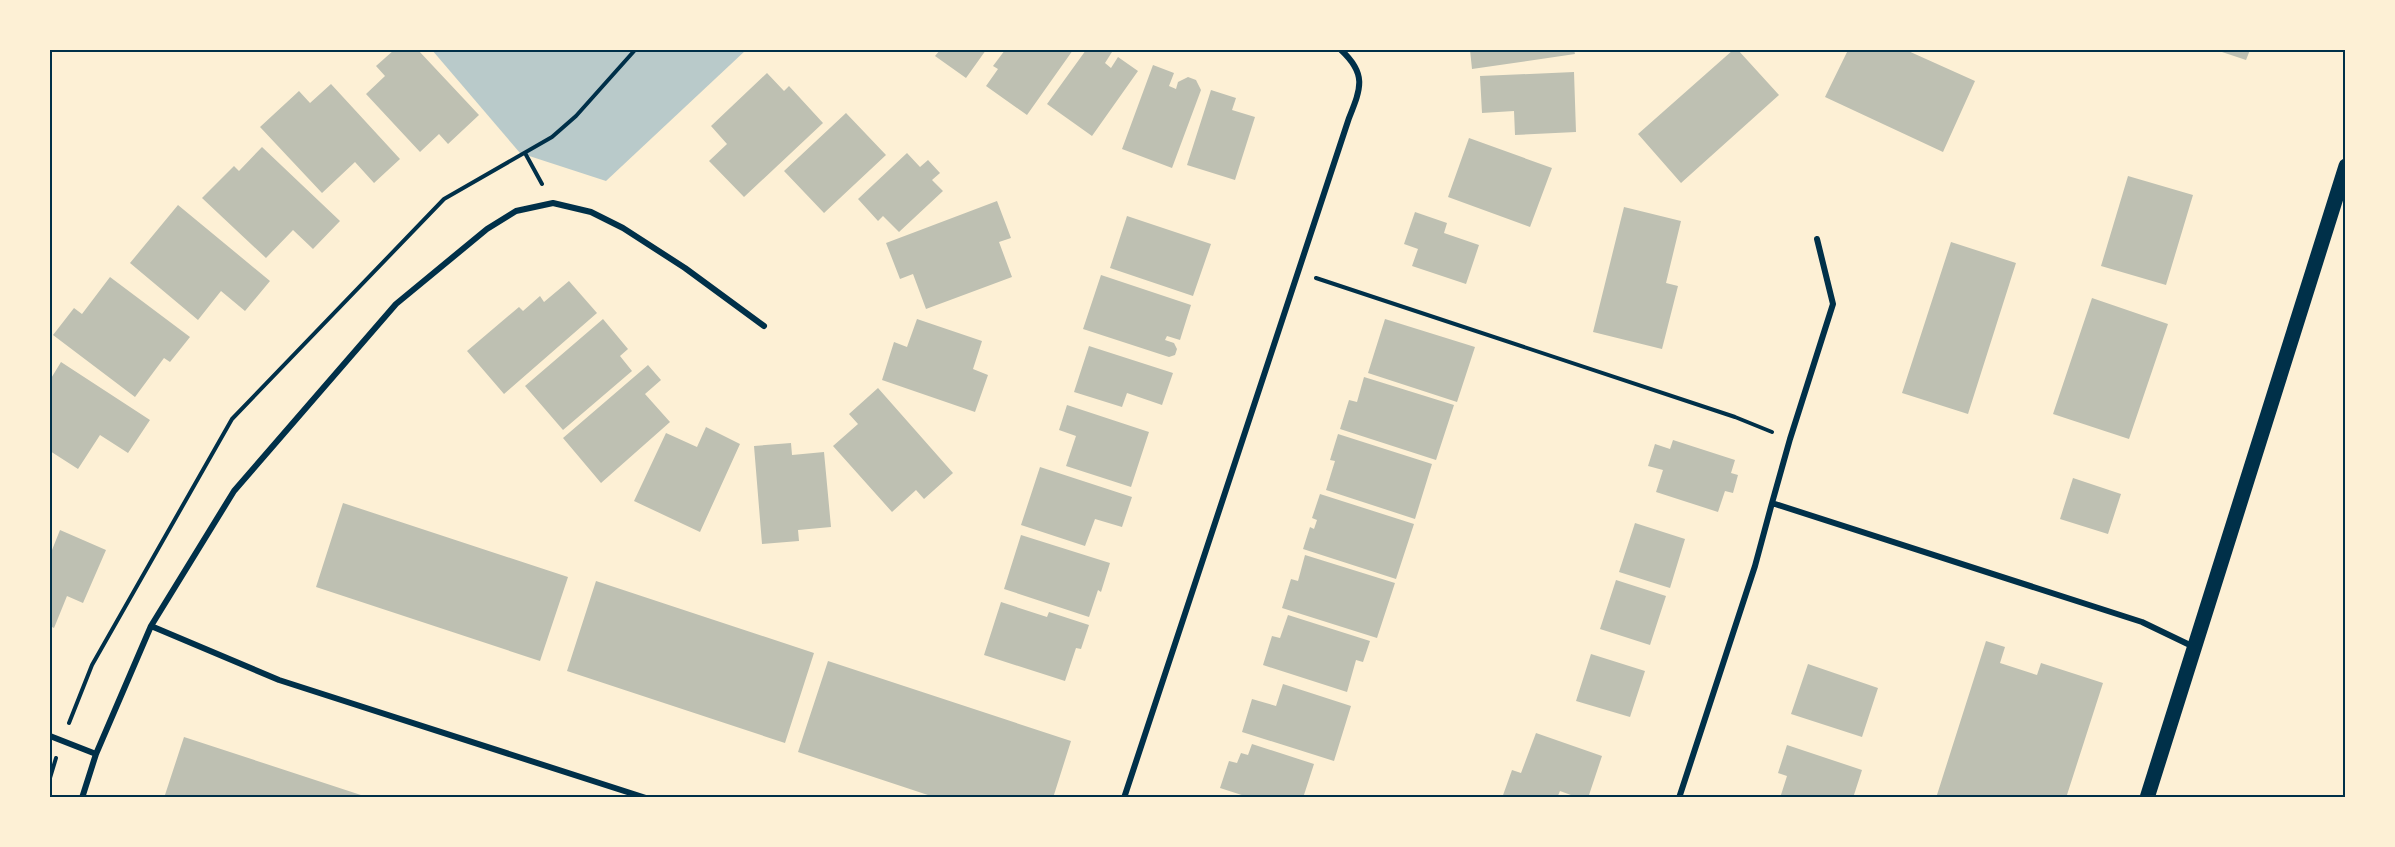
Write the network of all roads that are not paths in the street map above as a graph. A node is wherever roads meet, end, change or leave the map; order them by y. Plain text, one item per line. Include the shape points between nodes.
1 (1341, 50) edge
2 (2346, 166) edge
3 (1817, 239) dead end
4 (764, 326) dead end
5 (1772, 503) junction
6 (151, 626) junction
7 (2194, 648) junction
8 (50, 736) edge
9 (96, 754) junction
10 (82, 798) edge
11 (646, 798) edge
12 (1124, 798) edge
13 (1679, 798) edge
14 (2147, 798) edge

1 - 12 street via 1354,61 1361,88
2 - 7 main road
3 - 5 street via 1833,304
4 - 6 street via 686,268 591,212 553,202 516,211 487,229 396,304 234,491
5 - 7 street via 2142,622
5 - 13 street
6 - 9 street
6 - 11 street via 279,680
7 - 14 main road
8 - 9 street
9 - 10 street

